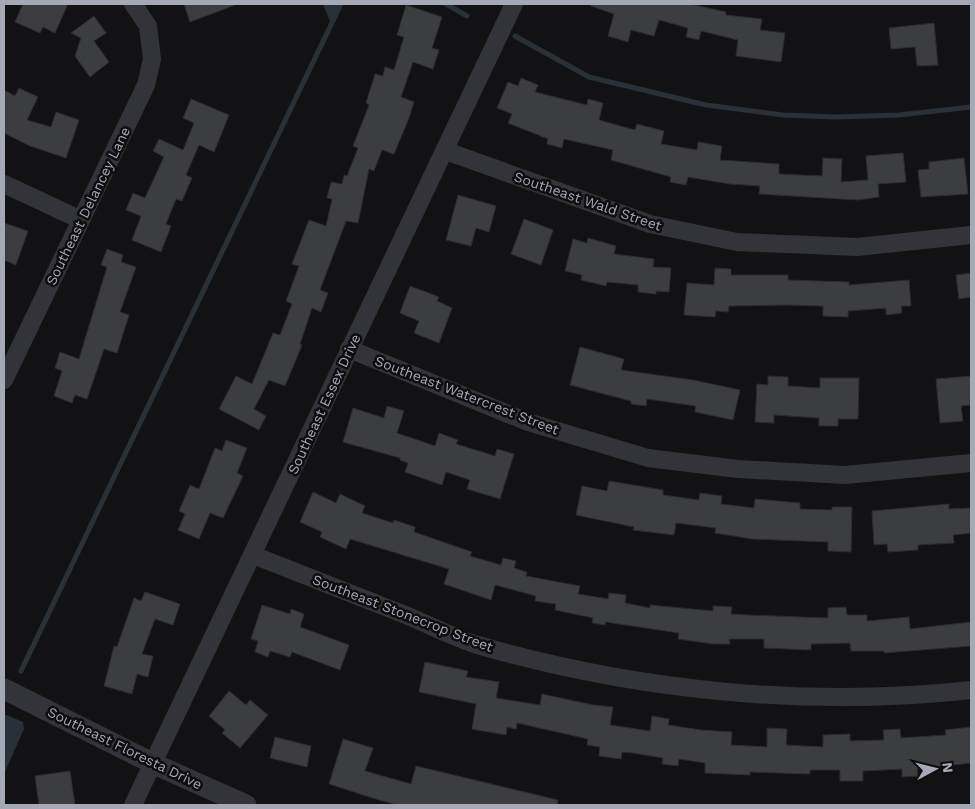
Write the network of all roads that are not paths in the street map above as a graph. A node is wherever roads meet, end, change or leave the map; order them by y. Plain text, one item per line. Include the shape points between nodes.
1 (134, 4) edge
2 (514, 4) edge
3 (446, 151) junction
4 (4, 184) edge
5 (81, 220) junction
6 (971, 236) edge
7 (349, 349) junction
8 (4, 380) edge
9 (971, 464) edge
10 (253, 554) junction
11 (4, 689) edge
12 (971, 690) edge
13 (154, 764) junction
14 (134, 805) edge
15 (246, 805) edge

1 - 5 street, Southeast Delancey Lane via 148,26 152,59 146,85
2 - 3 street, Southeast Essex Drive
3 - 6 street, Southeast Wald Street via 650,224 737,242 857,247
3 - 7 street, Southeast Essex Drive
4 - 5 street
5 - 8 street, Southeast Delancey Lane
7 - 9 street, Southeast Watercrest Street via 528,422 648,458 738,469 845,475
7 - 10 street, Southeast Essex Drive
10 - 12 street, Southeast Stonecrop Street via 480,645 584,671 715,690 801,696 911,696
10 - 13 street, Southeast Essex Drive
11 - 13 street, Southeast Floresta Drive
13 - 14 street, Southeast Essex Drive
13 - 15 street, Southeast Floresta Drive

